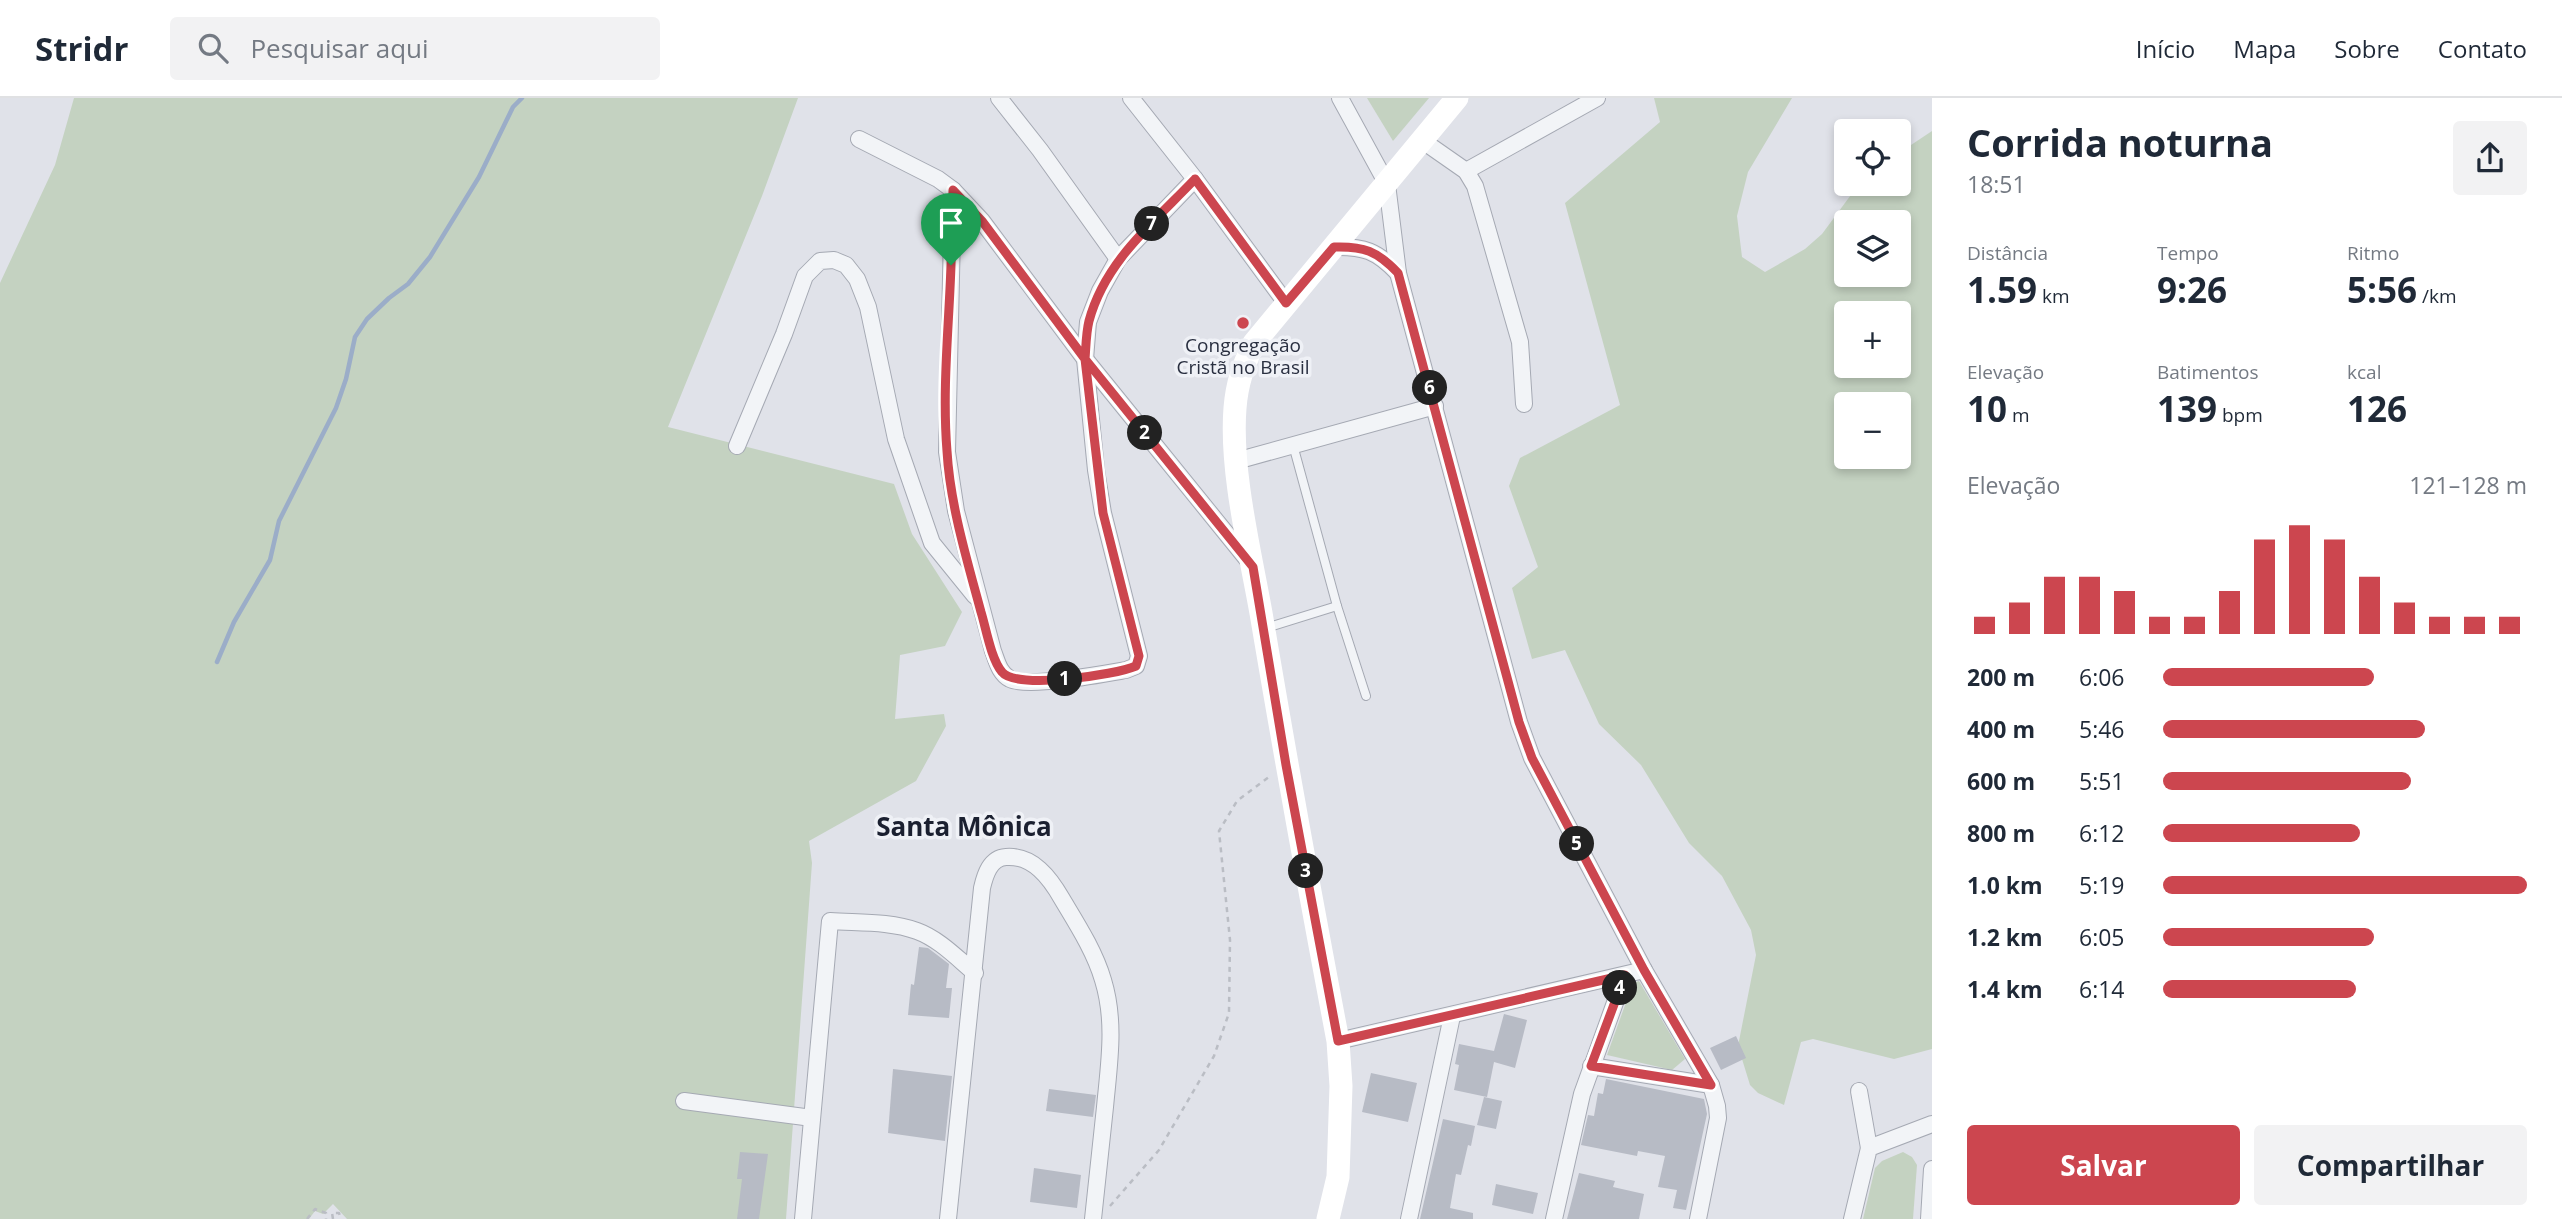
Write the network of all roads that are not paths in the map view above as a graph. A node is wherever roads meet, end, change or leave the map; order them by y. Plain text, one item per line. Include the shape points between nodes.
1 (999, 98) edge
2 (1131, 98) edge
3 (1340, 98) edge
4 (1457, 98) edge
5 (1597, 98) edge
6 (859, 139) dead end
7 (1423, 141) junction
8 (1466, 171) junction
9 (1195, 179) junction
10 (1387, 184) junction
11 (953, 190) junction
12 (1334, 247) junction
13 (1118, 259) junction
14 (1398, 273) junction
15 (1286, 303) junction
16 (1085, 359) junction
17 (1524, 404) dead end
18 (1435, 406) junction
19 (737, 446) dead end
20 (1293, 446) junction
21 (1236, 461) junction
22 (1253, 567) junction
23 (978, 599) junction
24 (1337, 606) junction
25 (1263, 629) junction
26 (1366, 696) dead end
27 (1644, 970) junction
28 (975, 973) junction
29 (1625, 975) junction
30 (1452, 1016) junction
31 (1338, 1041) junction
32 (1591, 1066) junction
33 (1711, 1085) junction
34 (1859, 1091) dead end
35 (684, 1101) dead end
36 (812, 1118) junction
37 (1932, 1124) edge
38 (1869, 1148) junction
39 (1932, 1169) edge
40 (803, 1219) edge
41 (948, 1219) edge
42 (1093, 1219) edge
43 (1328, 1219) edge
44 (1409, 1219) edge
45 (1554, 1219) edge
46 (1698, 1219) edge
47 (1852, 1219) edge
48 (1929, 1219) edge

1 - 13 street
2 - 9 street
3 - 10 street
4 - 7 main road
5 - 8 street
6 - 11 street
7 - 8 street
7 - 10 main road
8 - 17 street via 1475,186 1520,342
9 - 13 street
9 - 15 street
10 - 12 main road
10 - 14 street
11 - 16 street via 982,221
11 - 23 street via 947,452
12 - 14 street via 1372,251
12 - 15 main road
13 - 16 street via 1088,323
14 - 18 street
15 - 21 main road via 1240,371
16 - 22 street
16 - 23 street via 1103,513 1139,656 1136,666 1032,682 1012,680 1001,672
18 - 20 street
18 - 27 street via 1532,758
19 - 23 street via 805,276 820,261 846,265 868,307 896,439 932,543
20 - 21 street
20 - 24 lane
21 - 22 main road
22 - 25 main road
24 - 25 lane
24 - 26 lane
25 - 31 main road
27 - 29 street
27 - 33 street
28 - 36 street via 917,931 830,921
28 - 41 street
28 - 42 street via 986,873 1001,858 1025,859 1053,882 1073,917 1103,978 1109,1007 1112,1034
29 - 30 street
29 - 32 street
30 - 31 street
30 - 44 street
31 - 43 main road via 1338,1177
32 - 33 street
32 - 45 street
33 - 46 street via 1717,1118
34 - 38 street
35 - 36 street
36 - 40 street
37 - 38 street
38 - 47 street
39 - 48 street

